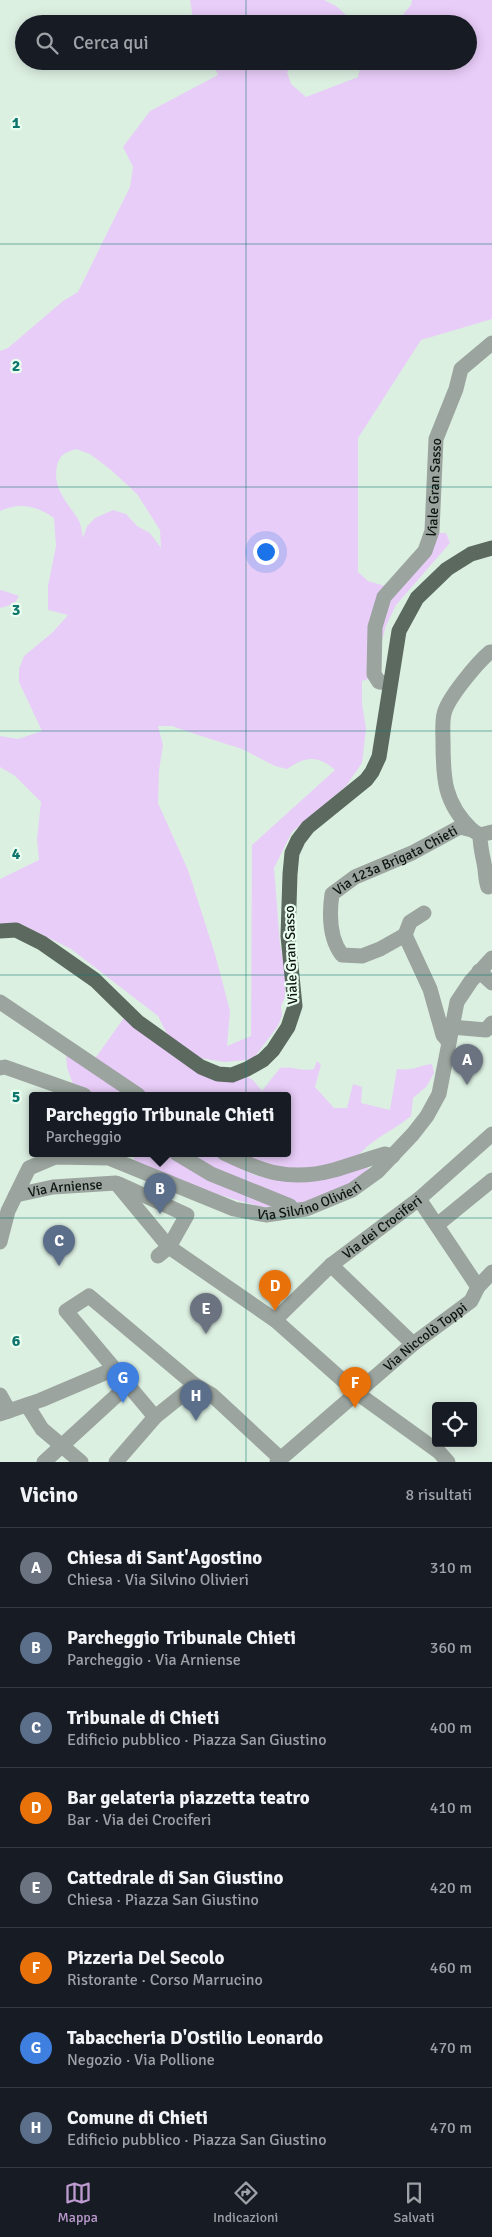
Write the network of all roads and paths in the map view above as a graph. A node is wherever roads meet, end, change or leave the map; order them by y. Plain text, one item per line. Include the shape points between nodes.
1 (492, 343) edge
2 (492, 548) edge
3 (492, 652) edge
4 (390, 683) junction
5 (481, 832) edge
6 (492, 885) edge
7 (424, 913) dead end
8 (0, 931) edge
9 (406, 935) junction
10 (492, 958) edge
11 (479, 971) junction
12 (492, 983) edge
13 (0, 1002) edge
14 (492, 1023) edge
15 (451, 1027) junction
16 (449, 1042) junction
17 (0, 1068) edge
18 (76, 1092) edge
19 (134, 1092) edge
20 (491, 1136) edge
21 (393, 1156) junction
22 (183, 1157) edge
23 (232, 1157) edge
24 (492, 1180) edge
25 (116, 1183) junction
26 (16, 1195) junction
27 (419, 1198) junction
28 (294, 1211) junction
29 (437, 1225) junction
30 (0, 1242) edge
31 (163, 1251) junction
32 (331, 1265) junction
33 (492, 1272) edge
34 (475, 1294) junction
35 (275, 1320) junction
36 (413, 1344) junction
37 (107, 1371) junction
38 (195, 1385) junction
39 (124, 1390) junction
40 (357, 1393) junction
41 (0, 1395) edge
42 (27, 1405) junction
43 (5, 1412) edge
44 (152, 1422) junction
45 (62, 1447) junction
46 (279, 1460) edge
47 (44, 1462) edge
48 (80, 1462) edge
49 (116, 1462) edge
50 (448, 1462) edge

1 - 4 street, Viale Gran Sasso via 461,369 436,439 432,531 425,551 384,597 375,627 374,674 379,682
2 - 4 main road, Viale Gran Sasso via 471,554 447,569 417,598 399,631
3 - 5 street, Via 123a Brigata Chieti via 477,663 444,714 443,771 449,801 459,817
4 - 8 main road, Viale Gran Sasso via 378,757 372,772 308,827 292,853 288,936 295,1006 288,1027 263,1060 232,1075 218,1074 201,1067 138,1022 95,980 57,954 16,930
5 - 6 street via 484,878 488,887
5 - 9 street, Via 123a Brigata Chieti via 460,827 403,857 355,877 332,894 330,908 334,944 342,955 362,956
7 - 9 street, Via 123a Brigata Chieti via 410,922
9 - 16 street via 430,989 443,1035
10 - 11 street, Via Silvino Olivieri
11 - 12 street
11 - 15 street, Via Silvino Olivieri via 457,1002
13 - 19 street
14 - 15 street via 486,1030
15 - 16 street, Via Silvino Olivieri
16 - 21 street, Via Silvino Olivieri via 439,1094 413,1134
17 - 18 street
20 - 27 street, Via dei Crociferi
21 - 23 street via 385,1154 334,1170 298,1176 257,1169
21 - 28 street, Via Silvino Olivieri via 352,1190
22 - 28 street via 211,1174 290,1206
24 - 29 street
25 - 26 street, Via Arniense via 53,1187
25 - 31 street, Via Arniense
25 - 31 street, Via Arniense via 187,1215
26 - 28 street, Via Silvino Olivieri via 29,1168 55,1157 109,1158 234,1210 266,1215
26 - 30 street, Via Silvino Olivieri
27 - 29 street
27 - 32 street, Via dei Crociferi
29 - 34 street
31 - 35 street, Via Arniense
32 - 35 street, Via dei Crociferi
32 - 36 street
33 - 34 street, Via Niccolò Toppi
34 - 36 street, Via Niccolò Toppi
35 - 40 street, Via Arniense
36 - 40 street, Via Niccolò Toppi
37 - 38 street via 66,1312 89,1296
37 - 39 street
37 - 42 street
38 - 44 street
38 - 46 street via 212,1395
39 - 44 street
39 - 45 street
40 - 46 street, Via Niccolò Toppi
40 - 50 street, Via Arniense via 439,1452
41 - 43 street
42 - 43 street
42 - 45 street via 42,1429
44 - 49 street
45 - 47 street
45 - 48 street

